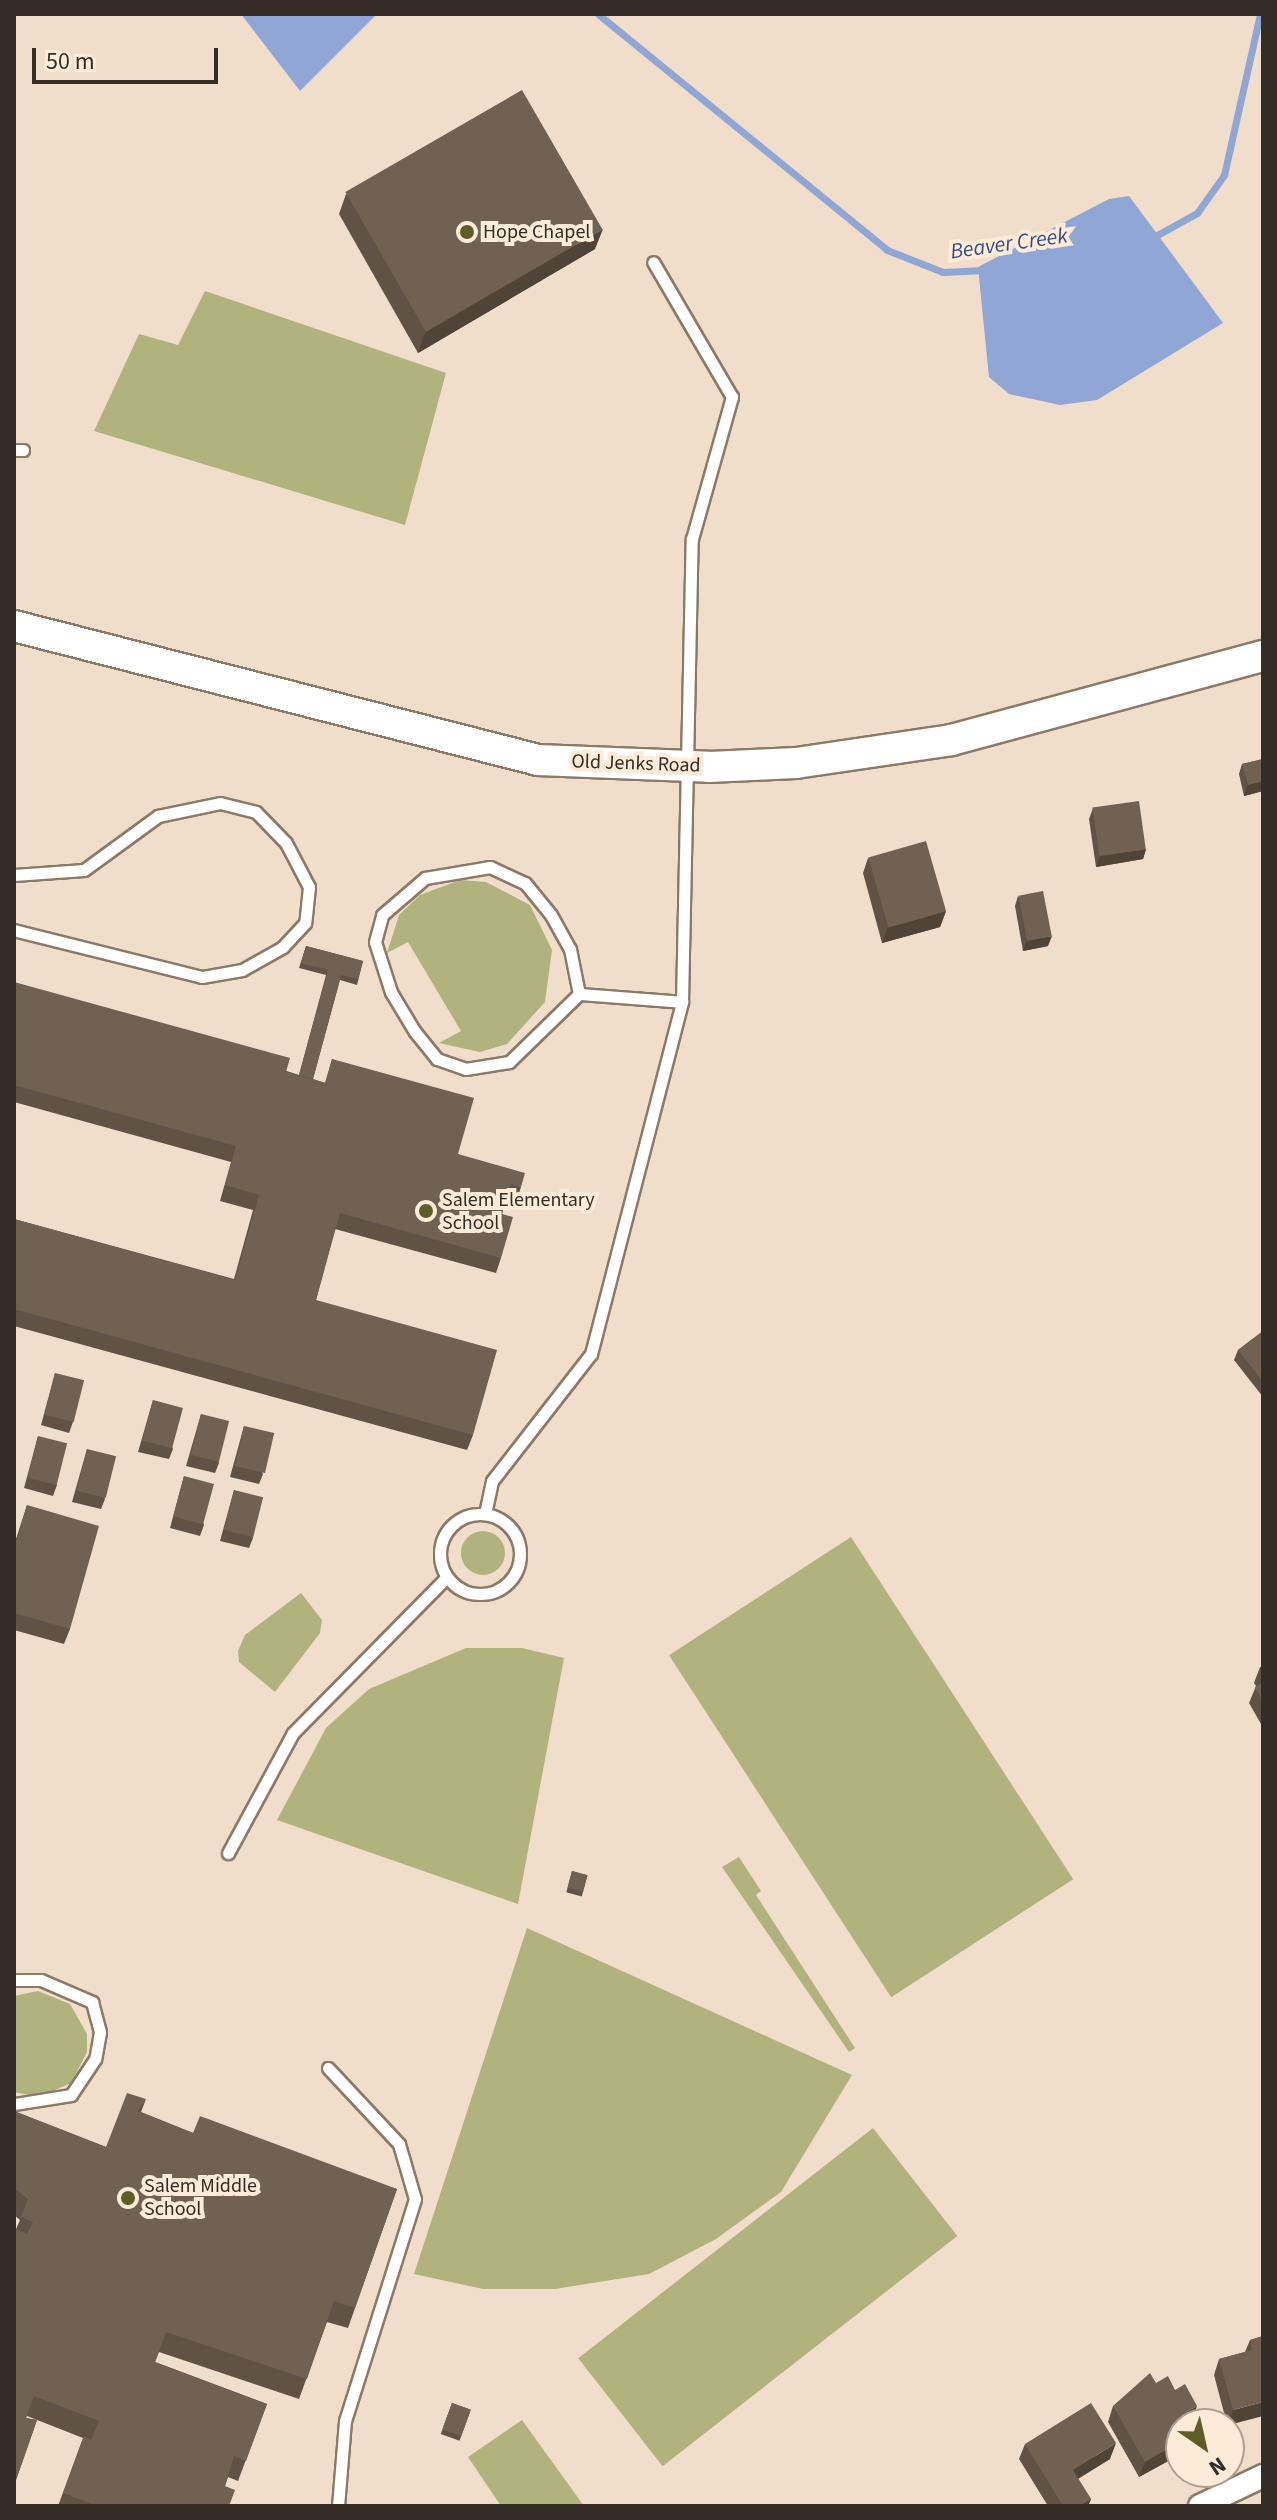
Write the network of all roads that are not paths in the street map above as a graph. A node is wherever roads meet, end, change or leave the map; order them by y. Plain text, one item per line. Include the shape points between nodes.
1 (653, 262) dead end
2 (14, 626) edge
3 (1263, 656) edge
4 (686, 766) junction
5 (14, 875) edge
6 (14, 930) edge
7 (579, 994) junction
8 (682, 1002) junction
9 (485, 1514) junction
10 (447, 1577) junction
11 (228, 1853) dead end
12 (14, 1980) edge
13 (328, 2068) dead end
14 (14, 2104) edge
15 (1263, 2476) edge
16 (338, 2506) edge
17 (1200, 2506) edge

1 - 4 lane via 732,397 692,539
2 - 4 street, Old Jenks Road via 538,760
3 - 4 street, Old Jenks Road via 951,740 796,763
4 - 8 lane
5 - 6 lane via 84,870 158,816 220,803 256,812 286,843 309,895 305,923 283,947 242,970 202,977
7 - 7 lane via 570,949 551,915 525,883 490,867 425,878 382,915 378,961 437,1059 466,1069 509,1062
7 - 8 lane
8 - 9 lane via 591,1354 492,1481
9 - 10 lane via 460,1519 443,1539
9 - 10 lane via 517,1536 515,1574 482,1594
10 - 11 lane via 293,1733
12 - 14 lane via 41,1980 92,2002 100,2032 84,2078 55,2102
13 - 16 lane via 399,2144 415,2199 345,2421
15 - 17 street

